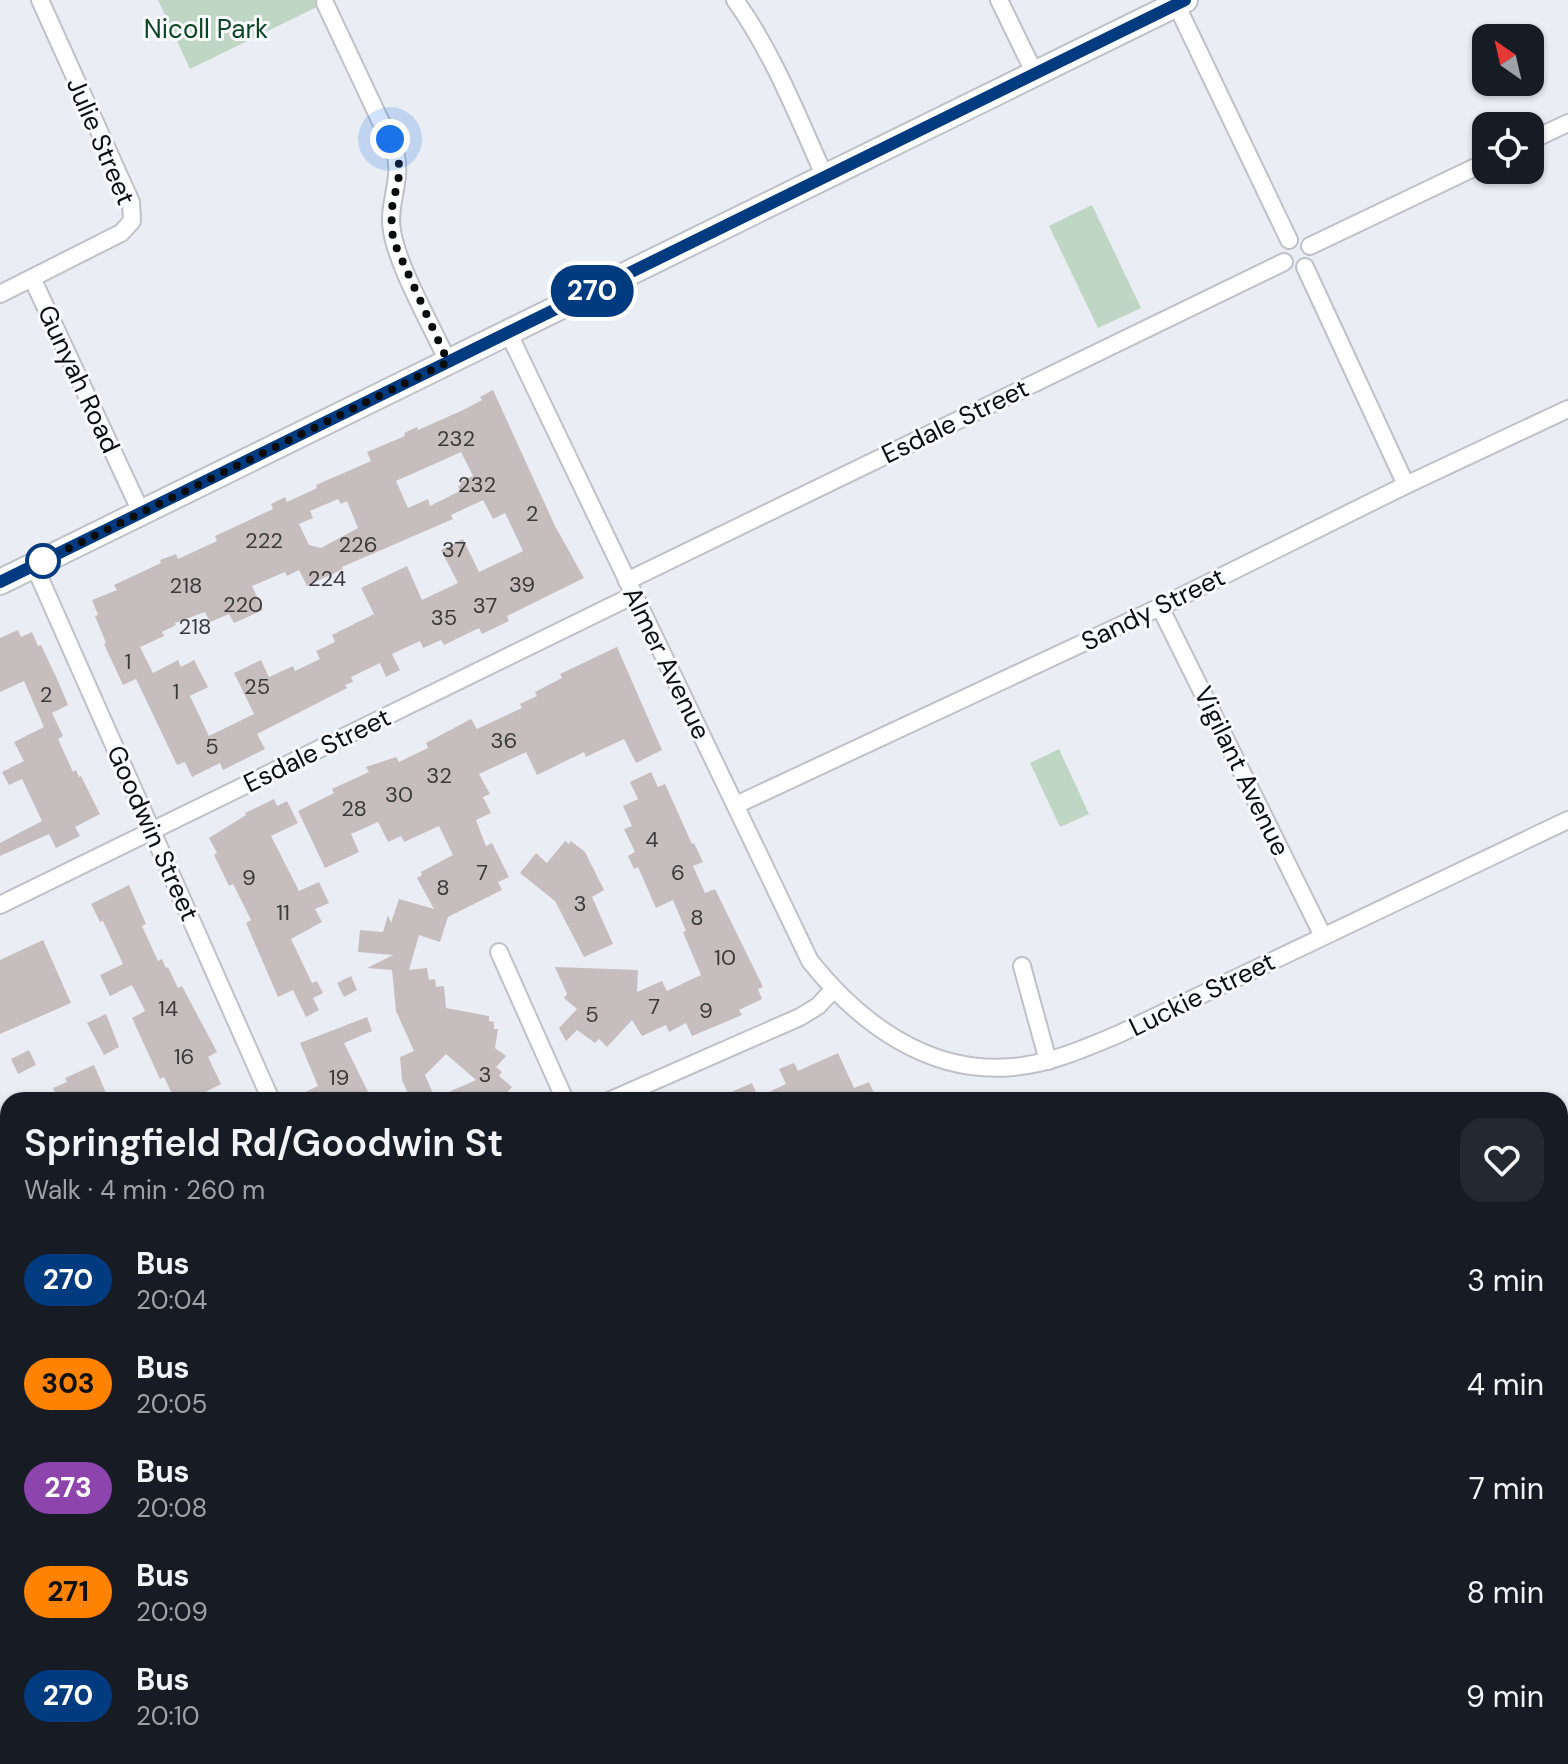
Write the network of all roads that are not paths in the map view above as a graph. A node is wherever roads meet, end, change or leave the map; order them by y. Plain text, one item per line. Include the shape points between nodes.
1 (40, 0) edge
2 (735, 0) edge
3 (999, 0) edge
4 (1181, 2) edge
5 (325, 3) dead end
6 (1035, 74) junction
7 (1568, 123) edge
8 (1544, 134) edge
9 (1472, 169) edge
10 (825, 177) junction
11 (1289, 240) junction
12 (1310, 246) junction
13 (1284, 262) junction
14 (1305, 267) junction
15 (32, 278) junction
16 (0, 294) edge
17 (508, 332) junction
18 (448, 362) junction
19 (1568, 409) edge
20 (1406, 485) junction
21 (141, 512) junction
22 (34, 565) junction
23 (0, 582) edge
24 (630, 588) junction
25 (1160, 607) junction
26 (736, 805) junction
27 (1568, 820) edge
28 (152, 830) junction
29 (0, 905) edge
30 (1323, 936) junction
31 (499, 952) dead end
32 (1022, 966) dead end
33 (833, 990) junction
34 (1048, 1061) junction
35 (266, 1092) edge
36 (561, 1092) edge
37 (629, 1092) edge

1 - 15 street, Julie Street via 131,202 132,221 121,233
2 - 10 street via 771,61
3 - 6 street
4 - 6 main road
4 - 11 street
5 - 18 street via 395,152 399,176 391,212 393,240
6 - 10 main road
7 - 8 street
9 - 12 street
10 - 17 main road
11 - 12 street via 1298,238
11 - 13 street via 1281,253
12 - 14 street via 1313,255
13 - 14 street via 1296,270
13 - 24 street, Esdale Street
14 - 20 street
15 - 16 street, Gunyah Road
15 - 21 street, Gunyah Road
17 - 18 main road
17 - 24 street, Almer Avenue
18 - 21 main road
19 - 20 street, Sandy Street
20 - 25 street, Sandy Street
21 - 22 main road
22 - 23 main road
22 - 28 street, Goodwin Street
24 - 26 street, Almer Avenue
24 - 28 street, Esdale Street
25 - 26 street, Sandy Street
25 - 30 street, Vigilant Avenue
26 - 33 street, Almer Avenue via 810,961
27 - 30 street, Luckie Street
28 - 29 street, Esdale Street
28 - 35 street, Goodwin Street
30 - 34 street, Luckie Street via 1119,1034
31 - 36 street
32 - 34 street
33 - 34 street, Luckie Street via 903,1044 929,1057 976,1069
33 - 37 street via 800,1017

